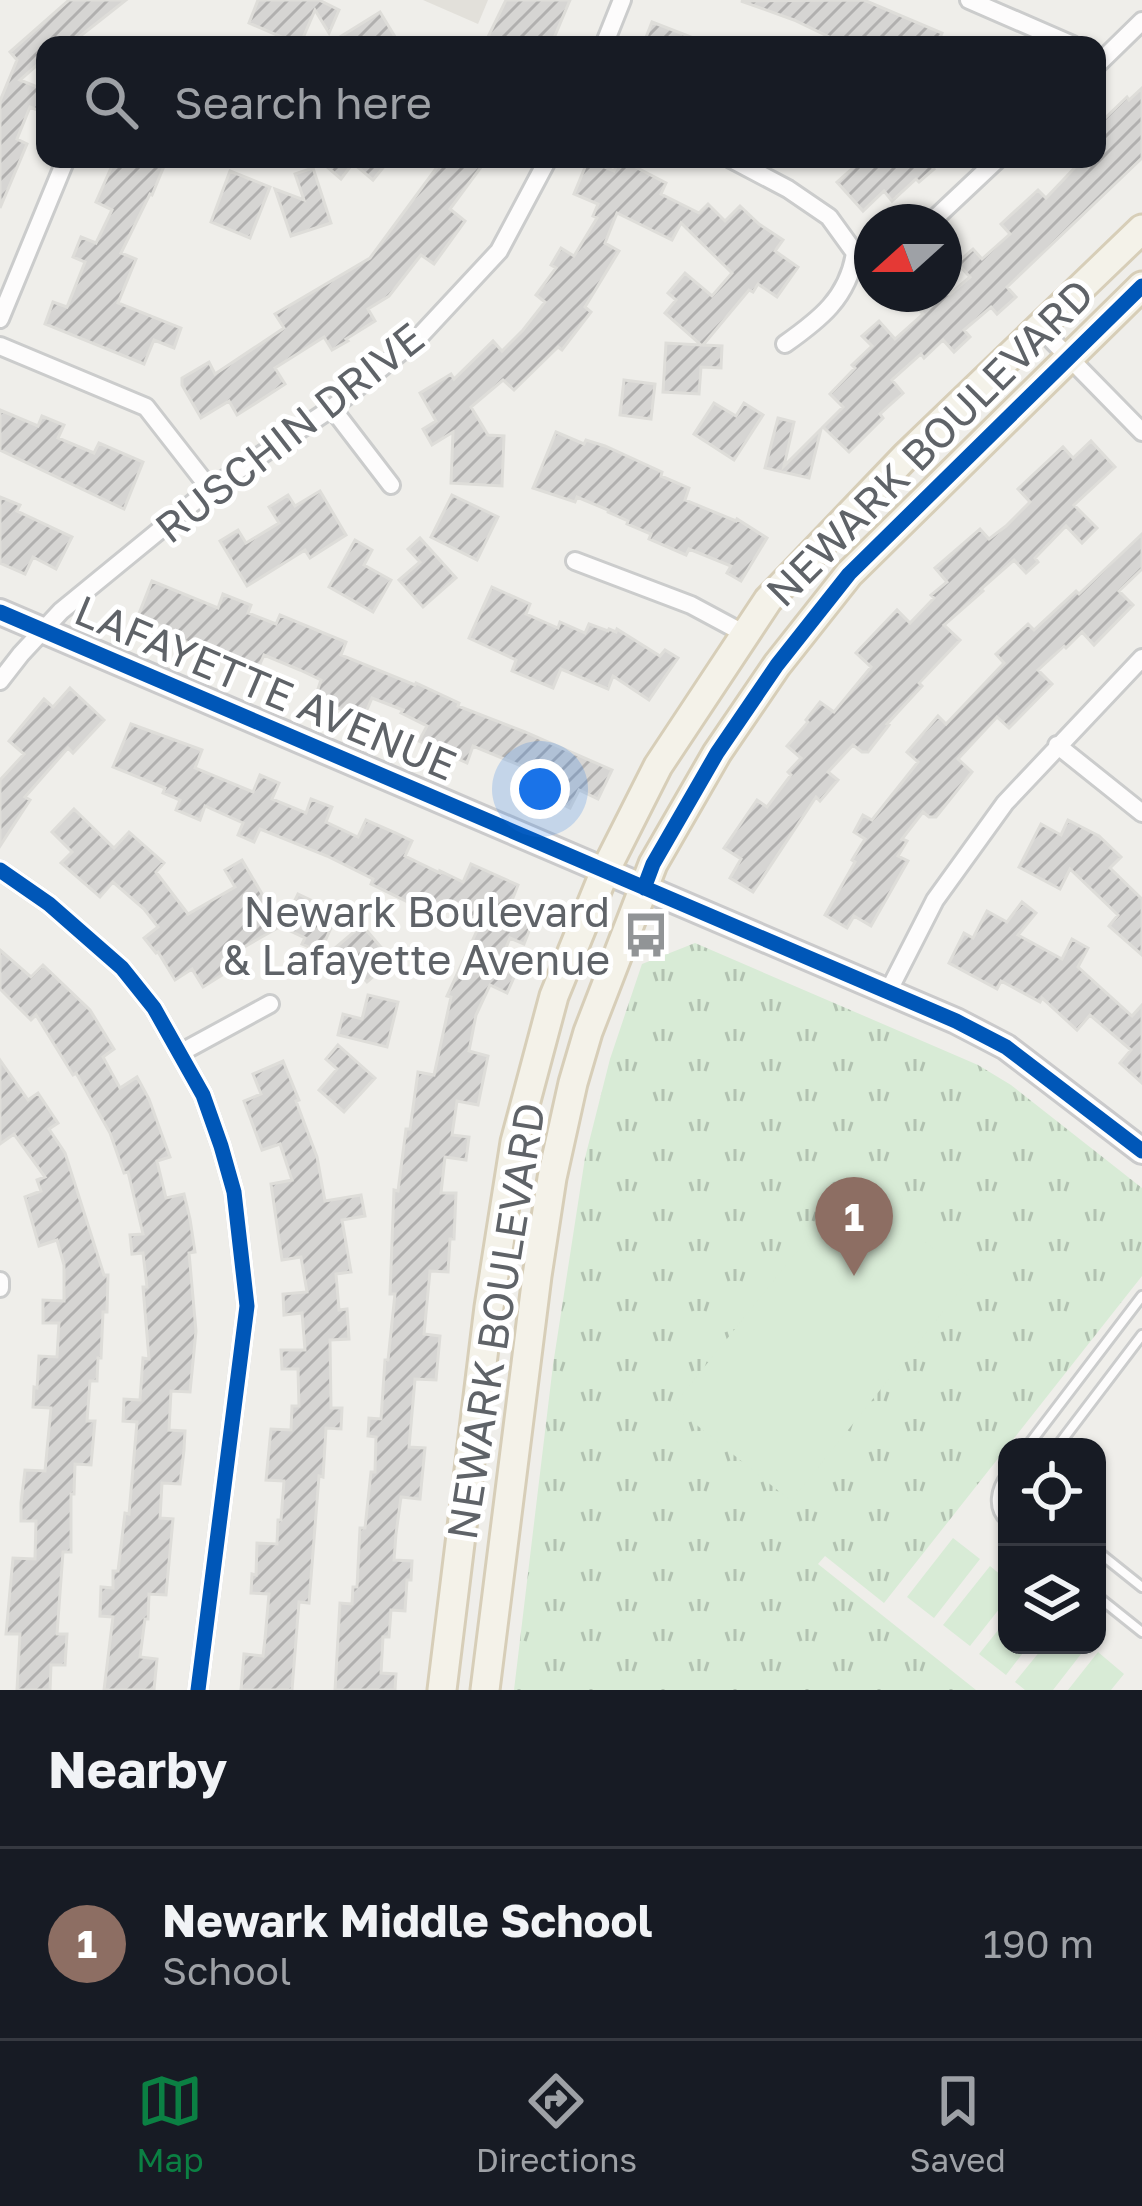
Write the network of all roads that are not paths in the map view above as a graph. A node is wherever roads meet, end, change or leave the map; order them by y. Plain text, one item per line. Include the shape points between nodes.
1 (622, 0) edge
2 (970, 0) edge
3 (1142, 21) edge
4 (608, 36) edge
5 (1052, 36) edge
6 (1106, 54) edge
7 (62, 168) edge
8 (543, 168) edge
9 (748, 168) edge
10 (989, 168) edge
11 (951, 204) edge
12 (1142, 229) edge
13 (854, 242) edge
14 (854, 271) edge
15 (1142, 286) edge
16 (0, 319) edge
17 (1040, 328) junction
18 (785, 344) dead end
19 (0, 346) edge
20 (1069, 358) junction
21 (332, 408) junction
22 (1142, 432) edge
23 (391, 485) dead end
24 (210, 489) junction
25 (575, 561) dead end
26 (0, 612) edge
27 (42, 631) junction
28 (745, 634) junction
29 (1142, 658) edge
30 (0, 681) edge
31 (1057, 746) junction
32 (1142, 813) edge
33 (0, 870) edge
34 (605, 871) junction
35 (644, 888) junction
36 (888, 992) junction
37 (270, 1004) dead end
38 (180, 1053) junction
39 (1142, 1150) edge
40 (1142, 1296) edge
41 (1142, 1335) edge
42 (1035, 1438) edge
43 (1064, 1438) edge
44 (1106, 1558) edge
45 (1142, 1587) edge
46 (1106, 1603) edge
47 (1142, 1632) edge
48 (198, 1690) edge
49 (442, 1690) edge
50 (485, 1690) edge

1 - 4 street
2 - 5 street
3 - 6 street
7 - 16 street
8 - 21 street, RUSCHIN DRIVE via 499,251 418,338
9 - 13 street via 829,217
10 - 11 street
12 - 17 main road, NEWARK BOULEVARD
14 - 18 street via 823,317
15 - 20 main road, NEWARK BOULEVARD
17 - 20 street
17 - 28 main road, NEWARK BOULEVARD via 904,457
19 - 24 street via 146,407
20 - 22 street
20 - 35 main road, NEWARK BOULEVARD via 835,592 716,753
21 - 23 street
21 - 24 street, RUSCHIN DRIVE
24 - 27 street, RUSCHIN DRIVE
25 - 28 street
26 - 27 street, LAFAYETTE AVENUE
27 - 30 street, RUSCHIN DRIVE
27 - 34 street, LAFAYETTE AVENUE
28 - 34 main road, NEWARK BOULEVARD via 658,766
29 - 31 street
31 - 32 street
31 - 36 street via 934,900
33 - 38 street via 122,968
34 - 35 street, LAFAYETTE AVENUE
34 - 49 main road, NEWARK BOULEVARD via 554,996 515,1142
35 - 36 street, LAFAYETTE AVENUE
35 - 50 main road, NEWARK BOULEVARD via 587,1032 552,1178
36 - 39 street, LAFAYETTE AVENUE via 1006,1047
37 - 38 street
38 - 48 street via 227,1169 247,1306
40 - 42 lane
41 - 43 lane
44 - 45 lane
46 - 47 lane

